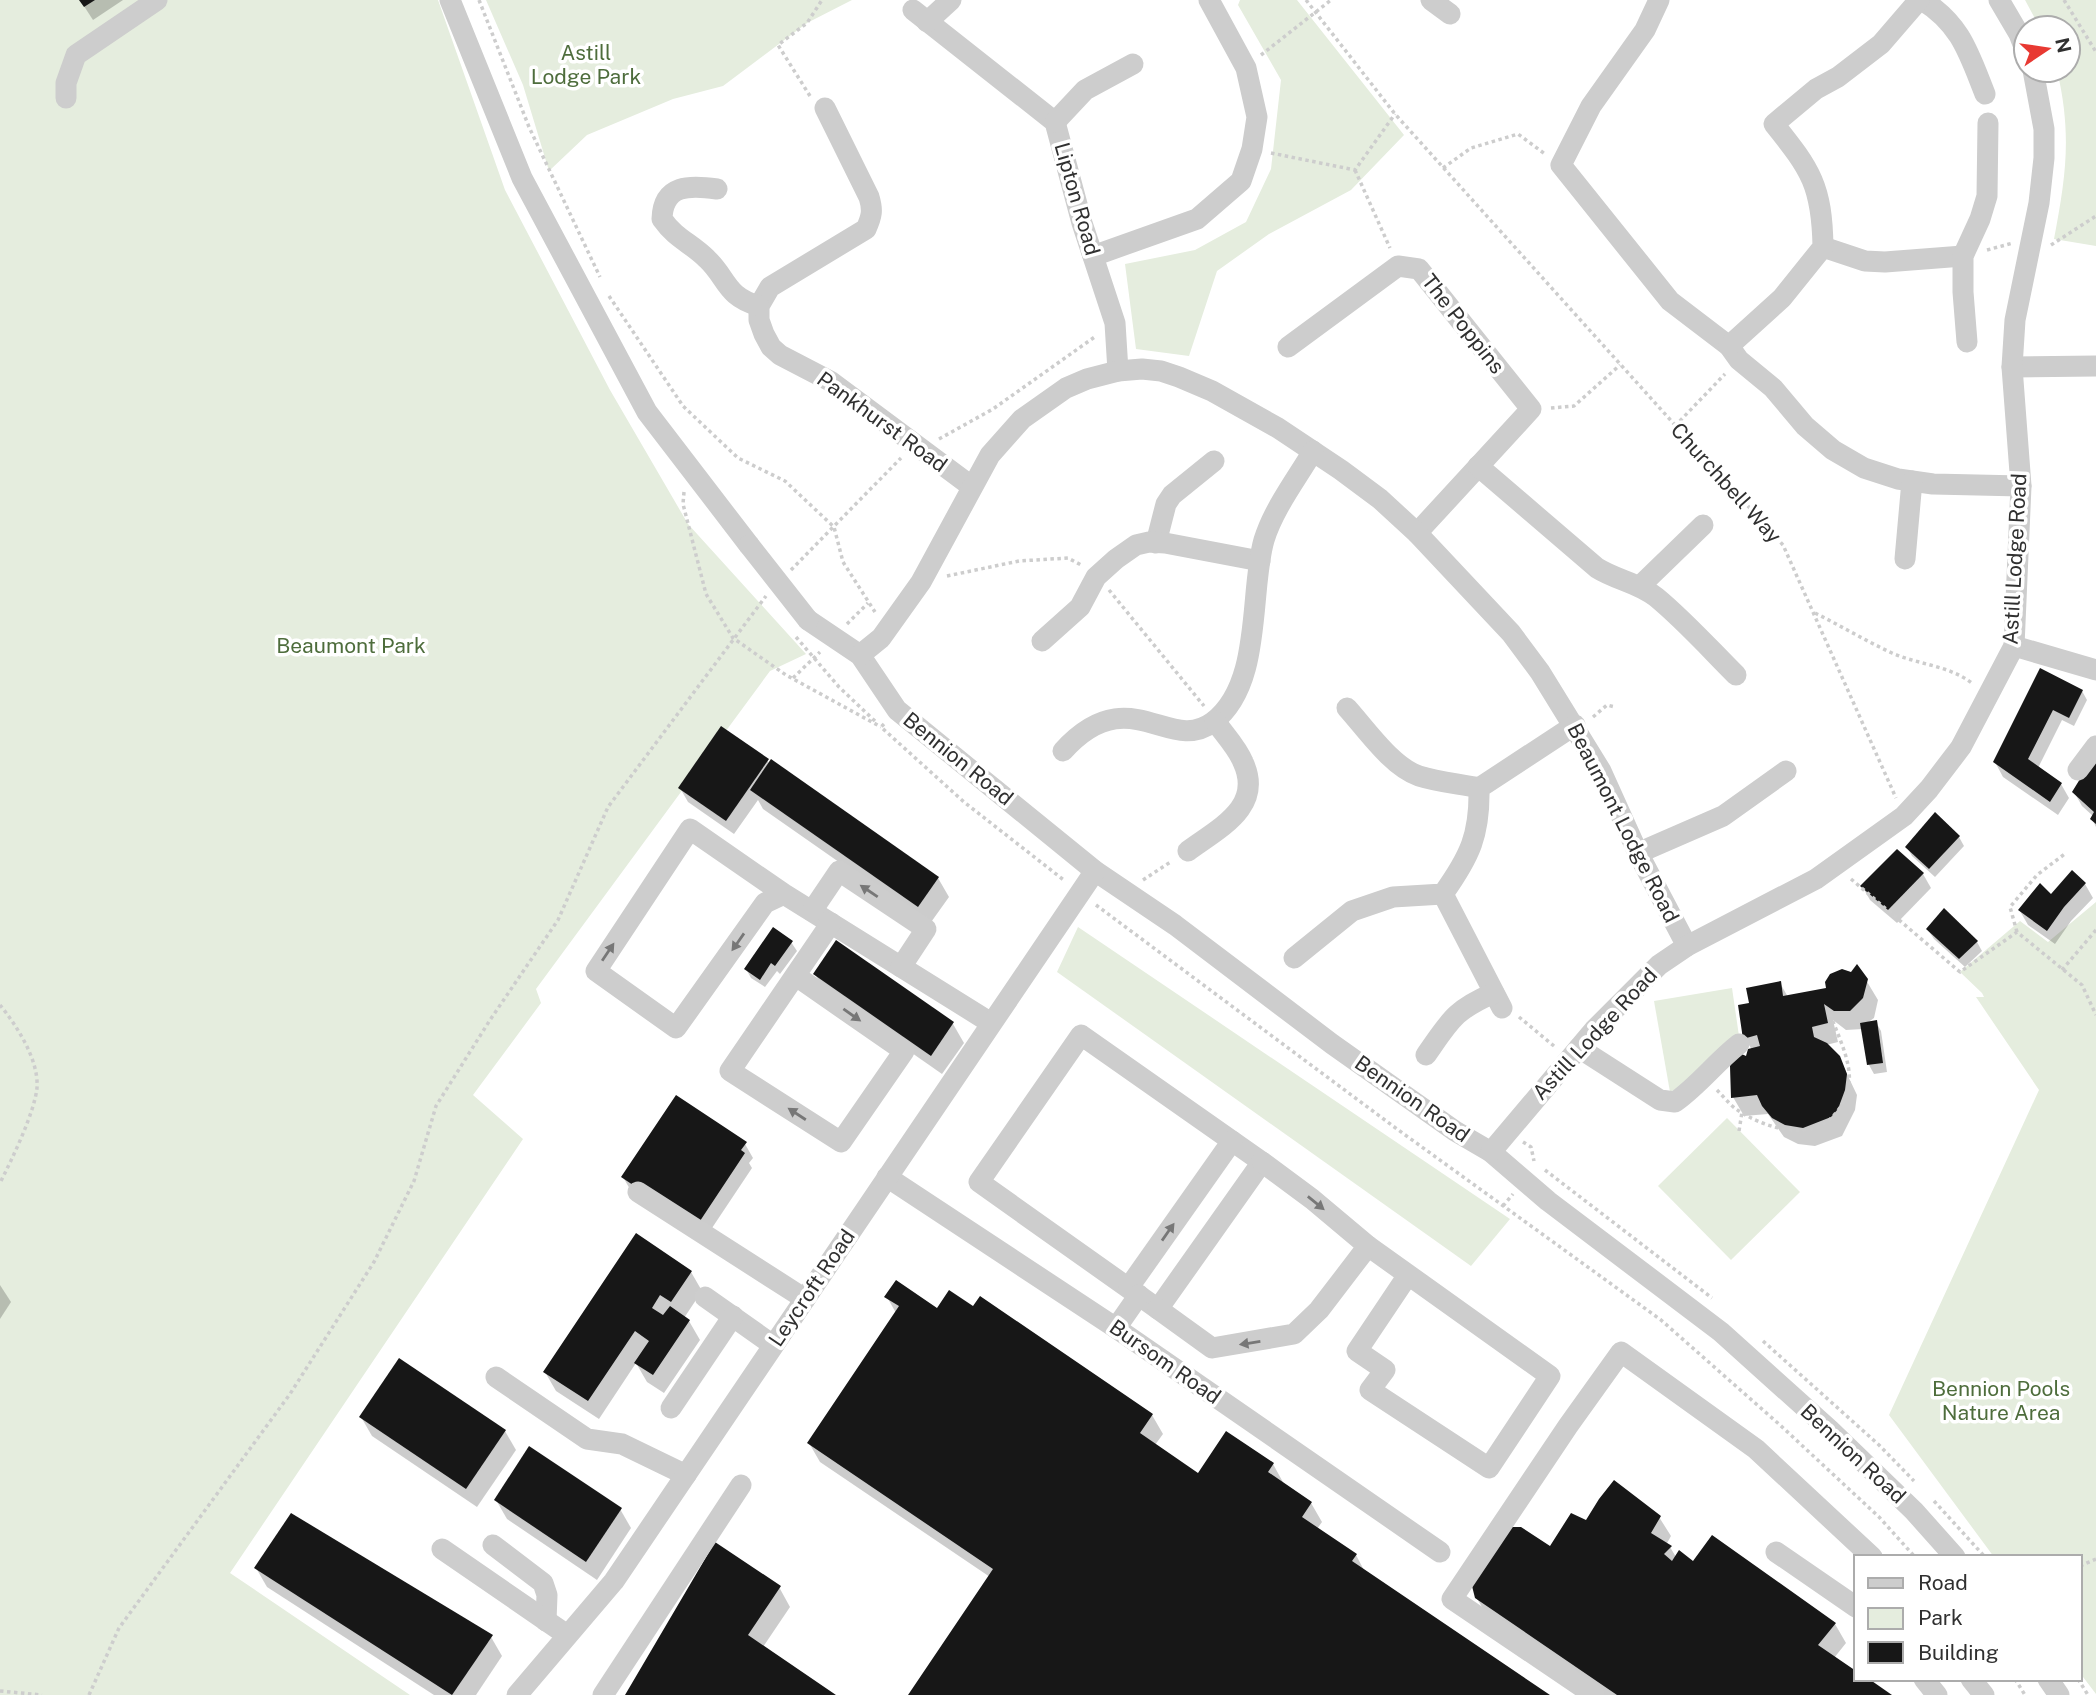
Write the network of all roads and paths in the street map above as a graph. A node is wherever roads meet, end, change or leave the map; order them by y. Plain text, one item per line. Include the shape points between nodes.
1 (157, 0) edge
2 (450, 0) edge
3 (479, 0) edge
4 (822, 0) edge
5 (951, 0) edge
6 (1209, 0) edge
7 (1306, 0) edge
8 (1331, 0) edge
9 (1431, 0) edge
10 (1659, 0) edge
11 (1920, 0) edge
12 (1999, 0) edge
13 (2064, 0) edge
14 (1316, 12) junction
15 (1450, 13) dead end
16 (2012, 22) edge
17 (2096, 52) edge
18 (1133, 64) dead end
19 (1246, 68) junction
20 (2036, 84) edge
21 (1985, 94) dead end
22 (66, 98) dead end
23 (825, 108) joint
24 (1395, 114) junction
25 (1055, 122) junction
26 (1988, 123) dead end
27 (1252, 149) junction
28 (1561, 166) junction
29 (1443, 168) junction
30 (1355, 170) junction
31 (718, 189) dead end
32 (2096, 216) edge
33 (2032, 244) junction
34 (1823, 247) junction
35 (1093, 256) junction
36 (1963, 256) junction
37 (1398, 266) junction
38 (601, 280) dead end
39 (607, 292) dead end
40 (759, 306) junction
41 (1115, 323) junction
42 (1967, 342) dead end
43 (1288, 347) dead end
44 (1734, 353) junction
45 (1620, 365) junction
46 (2096, 366) edge
47 (2012, 367) junction
48 (1118, 371) junction
49 (1531, 410) junction
50 (1675, 426) junction
51 (920, 449) junction
52 (1313, 451) junction
53 (1214, 461) dead end
54 (685, 462) junction
55 (1478, 466) junction
56 (1912, 481) junction
57 (971, 486) junction
58 (2021, 486) junction
59 (1703, 525) dead end
60 (834, 527) junction
61 (1417, 533) junction
62 (1156, 543) junction
63 (1905, 559) dead end
64 (1261, 561) junction
65 (789, 572) dead end
66 (1096, 578) junction
67 (921, 582) junction
68 (1640, 586) junction
69 (771, 590) dead end
70 (1813, 612) junction
71 (890, 625) junction
72 (801, 627) junction
73 (733, 638) junction
74 (1042, 641) dead end
75 (2014, 646) junction
76 (860, 655) junction
77 (2096, 670) edge
78 (1736, 675) dead end
79 (1988, 696) junction
80 (1615, 707) dead end
81 (1348, 708) dead end
82 (897, 710) junction
83 (1215, 721) junction
84 (1575, 725) junction
85 (881, 727) junction
86 (2096, 746) edge
87 (1063, 751) dead end
88 (2078, 770) dead end
89 (1786, 771) dead end
90 (1479, 788) junction
91 (1904, 816) junction
92 (1188, 850) joint
93 (1638, 853) junction
94 (2066, 853) dead end
95 (1095, 871) junction
96 (1849, 877) dead end
97 (1125, 891) junction
98 (1080, 892) junction
99 (784, 894) junction
100 (1443, 894) junction
101 (812, 911) junction
102 (831, 923) junction
103 (2096, 930) edge
104 (2017, 932) junction
105 (1687, 946) junction
106 (1294, 958) dead end
107 (901, 967) junction
108 (2062, 970) junction
109 (796, 976) junction
110 (1498, 1000) junction
111 (0, 1005) edge
112 (1829, 1011) dead end
113 (2096, 1015) edge
114 (992, 1023) junction
115 (1739, 1044) dead end
116 (1574, 1054) junction
117 (1426, 1055) dead end
118 (1704, 1078) junction
119 (1742, 1112) junction
120 (1739, 1130) dead end
121 (1232, 1141) junction
122 (1491, 1152) junction
123 (1262, 1162) junction
124 (887, 1177) junction
125 (0, 1183) edge
126 (638, 1192) dead end
127 (1368, 1246) junction
128 (1408, 1275) junction
129 (1134, 1291) junction
130 (705, 1297) dead end
131 (805, 1298) junction
132 (1158, 1309) junction
133 (733, 1317) junction
134 (1116, 1328) junction
135 (773, 1345) junction
136 (496, 1377) dead end
137 (671, 1408) dead end
138 (686, 1475) junction
139 (741, 1485) dead end
140 (494, 1545) dead end
141 (442, 1549) dead end
142 (1440, 1552) dead end
143 (1776, 1552) dead end
144 (1870, 1555) edge
145 (1913, 1555) edge
146 (1953, 1555) edge
147 (1854, 1606) edge
148 (546, 1621) junction
149 (567, 1634) junction
150 (1925, 1681) edge
151 (1973, 1681) edge
152 (0, 1691) edge
153 (42, 1695) edge
154 (89, 1695) edge
155 (517, 1695) edge
156 (603, 1695) edge
157 (1594, 1695) edge
158 (1937, 1695) edge
159 (1984, 1695) edge

1 - 22 street via 76,55
2 - 54 street via 522,178 648,412
3 - 38 path via 528,127
4 - 23 path via 807,23 778,44 812,100
5 - 25 street, Lipton Road via 920,16
6 - 19 street
7 - 14 path, Churchbell Way
8 - 14 path
9 - 15 street
10 - 28 street via 1645,30 1591,106
11 - 21 street via 1938,10 1956,29
11 - 34 street via 1881,44 1774,124 1814,180
12 - 16 street
13 - 17 path
14 - 19 path
14 - 24 path, Churchbell Way
18 - 25 street via 1085,90
19 - 27 street via 1257,117
20 - 33 street, Astill Lodge Road via 2044,158
23 - 40 street via 869,197 871,219 866,229 787,275
24 - 29 path, Churchbell Way
24 - 30 path
25 - 35 street, Lipton Road
26 - 36 street via 1987,196
27 - 30 path
27 - 35 street via 1241,180 1197,219
28 - 29 path via 1518,134 1471,148
28 - 44 street via 1670,301
29 - 45 path, Churchbell Way
30 - 37 path
31 - 40 street via 680,189 662,205 662,219 710,261 734,294
32 - 33 path via 2047,247
33 - 36 path via 2020,241
33 - 47 street, Astill Lodge Road via 2015,320
34 - 36 street via 1865,261
34 - 44 street
35 - 41 street, Lipton Road
36 - 42 street
37 - 43 street, The Poppins
37 - 49 street, The Poppins via 1419,269
39 - 60 path via 683,406 738,458 785,481
40 - 51 street, Pankhurst Road via 764,334 780,355 830,382
41 - 48 street, Lipton Road
41 - 51 path via 993,409
44 - 50 path
44 - 56 street via 1833,450 1864,468
45 - 49 path via 1574,406
45 - 50 path, Churchbell Way
46 - 47 street
47 - 58 street, Astill Lodge Road
48 - 52 street, Beaumont Lodge Road via 1161,371 1212,391
48 - 57 street, Beaumont Lodge Road via 1066,388 1032,411 990,455
49 - 55 street
50 - 70 path, Churchbell Way via 1783,545
51 - 57 street, Pankhurst Road
51 - 60 path via 903,456
52 - 61 street, Beaumont Lodge Road
52 - 64 street via 1275,514
53 - 62 street via 1172,495
54 - 72 street, bridge via 749,545
54 - 73 path via 683,504 706,594
55 - 61 street
55 - 68 street via 1597,568
56 - 58 street
56 - 63 street
57 - 67 street, Beaumont Lodge Road
58 - 75 street, Astill Lodge Road
59 - 68 street
60 - 65 path
60 - 71 path via 844,562 868,603
61 - 84 street, Beaumont Lodge Road via 1511,633
62 - 64 street
62 - 66 street via 1136,545
64 - 83 street via 1246,662 1237,691
66 - 67 path via 1068,558 1018,561
66 - 74 street via 1080,607
66 - 83 path via 1130,612
67 - 71 street, Beaumont Lodge Road
68 - 78 street
69 - 73 path
70 - 79 path via 1893,654 1964,677
70 - 91 path, Churchbell Way
71 - 76 street, Beaumont Lodge Road
72 - 76 street
72 - 85 path via 839,687
73 - 85 path via 786,675
73 - 154 path via 608,807 558,920 436,1106 414,1181 373,1262 290,1394 119,1628
75 - 77 street
75 - 79 street, Astill Lodge Road
76 - 82 street, Bennion Road
79 - 91 street, Astill Lodge Road via 1961,747
80 - 84 path via 1607,705
81 - 90 street via 1407,770
82 - 85 path
82 - 95 street, Bennion Road
83 - 87 street via 1192,730 1115,717 1078,734
83 - 92 street via 1243,760 1248,790 1237,815
84 - 90 street
84 - 93 street, Beaumont Lodge Road
85 - 98 path via 964,802
86 - 88 street
89 - 93 street via 1723,816
90 - 100 street via 1477,832
91 - 105 street, Astill Lodge Road via 1816,878
92 - 97 path
93 - 105 street, Beaumont Lodge Road
94 - 104 path via 2037,875 2010,907
95 - 97 street, Bennion Road
95 - 98 street, Leycroft Road
96 - 104 path via 1959,972
97 - 122 street, Bennion Road via 1332,1044
98 - 114 street, Leycroft Road
98 - 145 path via 1661,1320 1879,1517
99 -> 99 street via 765,902 676,1028 596,971 690,829
99 - 101 street
100 - 106 street via 1393,897 1352,911
100 - 110 street
101 - 102 street
107 -> 101 street via 926,929 839,871
102 - 107 street
102 - 109 street
103 - 108 path
104 - 108 path
105 - 116 street, Astill Lodge Road via 1659,965
107 - 114 street
108 - 113 path via 2082,985
109 -> 109 street via 904,1051 841,1142 730,1071
110 - 116 path
110 - 117 street via 1472,1002 1454,1015
111 - 125 path via 33,1062 37,1087
112 - 119 path via 1849,1068 1842,1106 1829,1122 1800,1131 1761,1123
114 - 124 street, Leycroft Road
115 - 118 street
116 - 118 street via 1660,1100 1675,1102
116 - 122 street, Astill Lodge Road
118 - 119 path
119 - 120 path
121 - 123 street
129 -> 121 street
121 - 129 street via 1081,1035 979,1182
122 - 146 street, Bennion Road via 1721,1332 1830,1430
123 -> 127 street
123 - 132 street
124 - 131 street, Leycroft Road
124 - 134 street, Bursom Road
126 - 131 street
127 - 128 street
127 -> 132 street via 1319,1310 1294,1334 1212,1348
128 - 128 street via 1550,1376 1489,1468 1370,1390 1385,1370 1356,1351
129 - 132 street
129 - 134 street
130 - 133 street
131 - 135 street, Leycroft Road
133 - 135 street
133 - 137 street
134 - 142 street, Bursom Road
135 - 138 street, Leycroft Road
136 - 138 street via 587,1438 622,1444
138 - 149 street, Leycroft Road via 614,1581
139 - 156 street
140 - 148 street via 543,1583
141 - 148 street
143 - 147 street
144 - 157 street via 1756,1449 1621,1352 1452,1599
148 - 149 street
149 - 155 street, Leycroft Road
150 - 158 street
151 - 159 street
152 - 153 path

